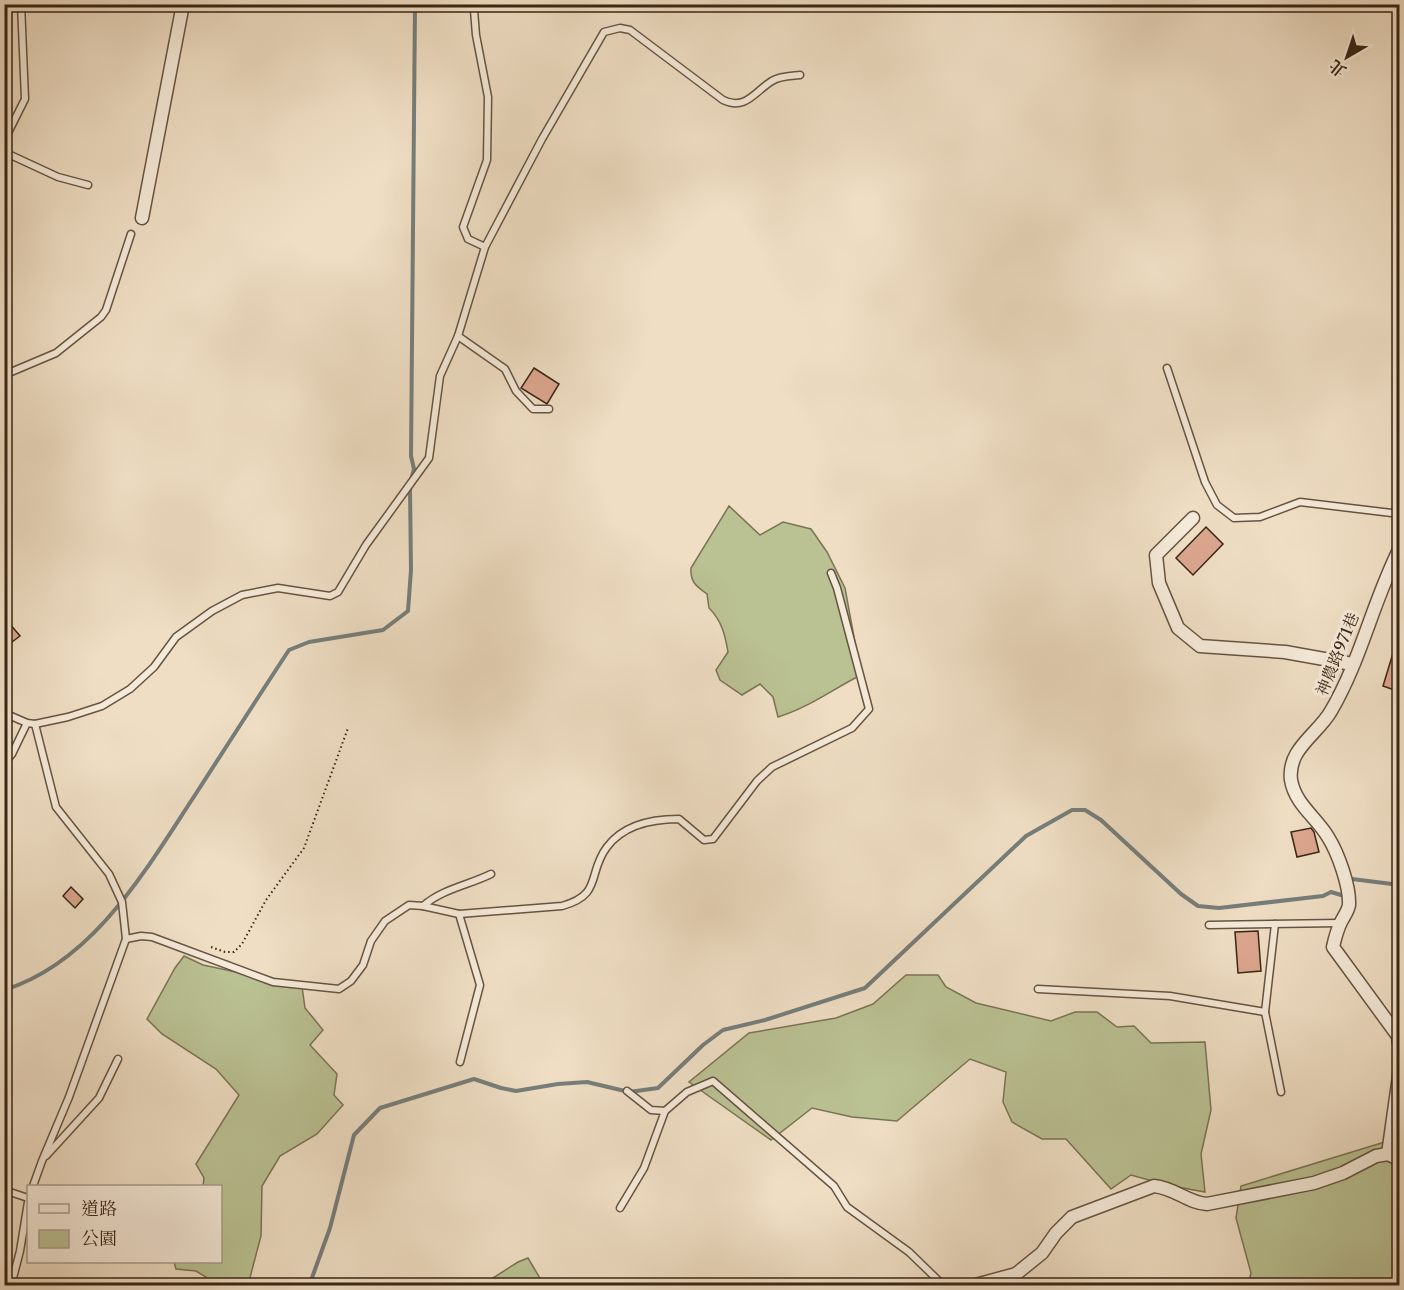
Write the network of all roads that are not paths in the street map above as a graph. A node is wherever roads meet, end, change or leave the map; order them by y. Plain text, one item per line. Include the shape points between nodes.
1 (21, 4) edge
2 (183, 4) edge
3 (478, 4) edge
4 (800, 75) dead end
5 (4, 141) edge
6 (4, 152) edge
7 (88, 185) dead end
8 (142, 218) dead end
9 (131, 234) dead end
10 (485, 246) junction
11 (458, 336) junction
12 (1167, 368) dead end
13 (4, 375) edge
14 (549, 409) dead end
15 (1400, 514) edge
16 (1193, 518) dead end
17 (1400, 548) edge
18 (831, 573) dead end
19 (1352, 664) junction
20 (4, 714) edge
21 (27, 723) junction
22 (35, 724) junction
23 (4, 764) edge
24 (492, 874) dead end
25 (423, 906) junction
26 (459, 914) junction
27 (1341, 923) junction
28 (1275, 924) junction
29 (1209, 925) dead end
30 (126, 939) junction
31 (1038, 989) dead end
32 (1265, 1012) junction
33 (1399, 1036) edge
34 (1400, 1050) edge
35 (118, 1059) dead end
36 (460, 1062) dead end
37 (1400, 1069) edge
38 (627, 1091) dead end
39 (1281, 1092) dead end
40 (665, 1111) junction
41 (1388, 1154) junction
42 (1400, 1160) edge
43 (42, 1161) junction
44 (33, 1185) edge
45 (4, 1190) edge
46 (27, 1200) edge
47 (27, 1206) edge
48 (620, 1208) dead end
49 (11, 1286) edge
50 (944, 1286) edge
51 (972, 1286) edge

1 - 5 lane via 25,99
2 - 8 street
3 - 10 lane via 474,10 476,35 488,97 487,160 463,227 468,238
4 - 10 lane via 774,79 743,103 732,105 630,30 604,32
6 - 7 lane via 58,177
9 - 13 lane via 101,317 56,353
10 - 11 lane
11 - 14 lane via 505,369 516,391 534,409
11 - 22 lane via 440,376 429,458 366,545 338,592 330,596 278,588 242,595 176,637 154,667 130,689 102,705
12 - 15 lane via 1205,482 1217,505 1234,518 1260,517 1300,502
16 - 19 street via 1156,555 1159,583 1178,628 1200,646 1285,652
17 - 19 street, 神農路971巷
18 - 26 lane via 869,709 852,728 772,767 756,781 713,839 704,840 679,819 638,824 606,847 587,894 578,902
19 - 27 street, 神農路971巷 via 1327,719 1299,750 1291,779 1299,801 1328,837 1344,874 1349,908
20 - 21 lane
21 - 22 lane
21 - 23 lane
22 - 30 lane via 56,807 109,874 122,902
24 - 25 lane via 433,897
25 - 26 lane
25 - 30 lane via 409,905 385,921 370,941 363,965 351,981 339,988 273,982 152,937
26 - 36 lane via 480,985
27 - 28 lane
27 - 33 street, 神農路971巷 via 1333,947
28 - 29 lane
28 - 32 lane
30 - 43 lane
31 - 32 lane via 1170,996
32 - 39 lane
33 - 34 street, 神農路971巷
35 - 43 lane via 99,1098
37 - 41 street
38 - 40 lane via 651,1110
40 - 48 lane via 644,1168
40 - 50 lane via 687,1092 713,1081 834,1186 847,1208 909,1252
41 - 42 street
41 - 51 street via 1314,1184 1208,1204 1154,1186 1072,1217 1042,1254 1016,1275
43 - 44 lane
45 - 46 lane
47 - 49 lane

